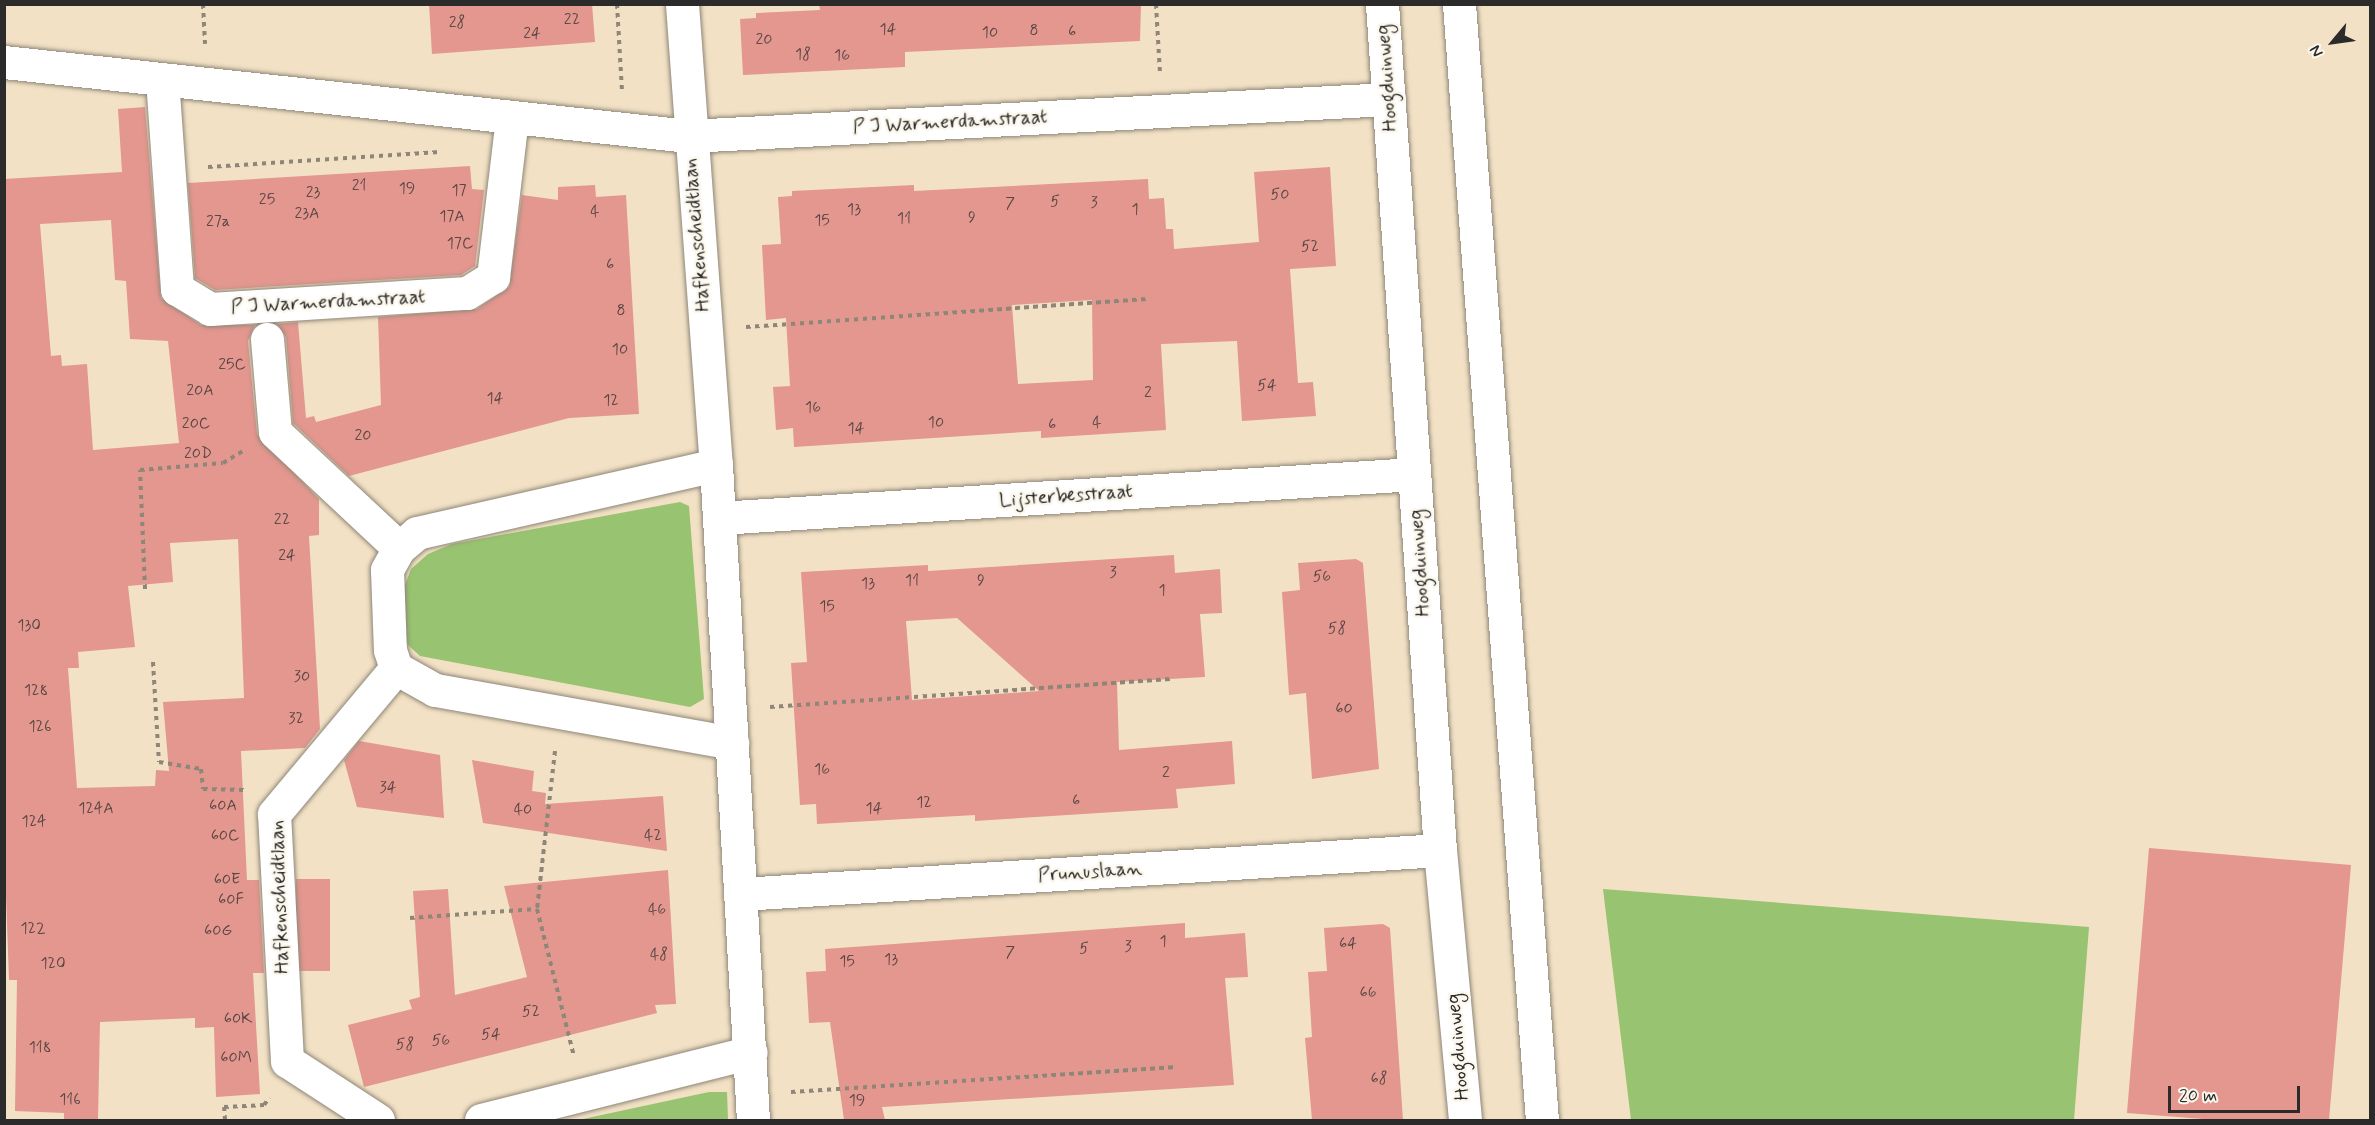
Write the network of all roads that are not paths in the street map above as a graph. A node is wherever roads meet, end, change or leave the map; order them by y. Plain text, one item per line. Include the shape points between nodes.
1 (682, 4) edge
2 (1382, 4) edge
3 (1459, 4) edge
4 (4, 62) edge
5 (162, 79) junction
6 (1389, 99) junction
7 (512, 117) junction
8 (689, 136) junction
9 (267, 339) dead end
10 (716, 465) junction
11 (1414, 474) junction
12 (719, 518) junction
13 (399, 548) junction
14 (396, 668) junction
15 (732, 743) junction
16 (1440, 850) junction
17 (741, 894) junction
18 (751, 1052) junction
19 (753, 1107) edge
20 (378, 1120) edge
21 (481, 1120) edge
22 (1465, 1120) edge
23 (1542, 1120) edge

1 - 8 street, Hafkenscheidtlaan
2 - 6 street, Hoogduinweg
3 - 23 street
4 - 5 street, P J Warmerdamstraat
5 - 7 street, P J Warmerdamstraat
5 - 7 street, P J Warmerdamstraat via 177,289 210,309 467,293 493,277
6 - 8 street, P J Warmerdamstraat
6 - 11 street, Hoogduinweg
7 - 8 street, P J Warmerdamstraat
8 - 10 street, Hafkenscheidtlaan
9 - 13 street via 274,432
10 - 12 street, Hafkenscheidtlaan
10 - 13 street via 435,526
11 - 12 street, Lijsterbesstraat
11 - 16 street, Hoogduinweg
12 - 15 street, Hafkenscheidtlaan
13 - 14 street via 387,570 390,650
14 - 15 street via 435,690
14 - 20 street, Hafkenscheidtlaan via 274,814 287,1061
15 - 17 street, Hafkenscheidtlaan
16 - 17 street, Prunuslaan
16 - 22 street, Hoogduinweg
17 - 18 street, Hafkenscheidtlaan
18 - 19 street, Hafkenscheidtlaan
18 - 21 street

